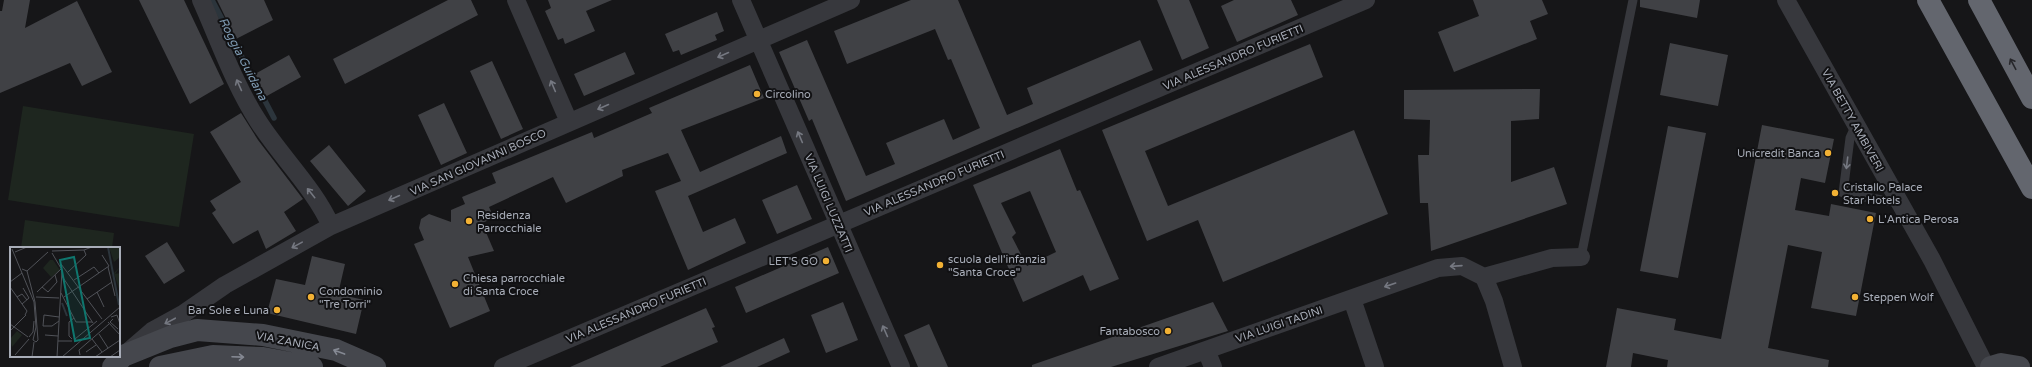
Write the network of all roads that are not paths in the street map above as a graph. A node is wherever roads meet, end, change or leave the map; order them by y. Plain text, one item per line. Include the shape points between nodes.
1 (201, 0) edge
2 (516, 0) edge
3 (741, 0) edge
4 (851, 0) edge
5 (1366, 0) edge
6 (1633, 0) edge
7 (1786, 0) edge
8 (1928, 0) edge
9 (1944, 0) edge
10 (1979, 0) edge
11 (758, 39) junction
12 (2032, 98) edge
13 (569, 122) junction
14 (1856, 125) junction
15 (2032, 160) edge
16 (2032, 188) edge
17 (1899, 203) junction
18 (838, 224) junction
19 (332, 226) junction
20 (1581, 257) joint
21 (1484, 276) junction
22 (1352, 299) junction
23 (197, 330) junction
24 (1206, 350) junction
25 (118, 362) edge
26 (217, 362) edge
27 (160, 367) edge
28 (312, 367) edge
29 (375, 367) edge
30 (503, 367) edge
31 (901, 367) edge
32 (1158, 367) edge
33 (1213, 367) edge
34 (1375, 367) edge
35 (1513, 367) edge
36 (1986, 367) edge
37 (1991, 367) edge
38 (2018, 367) edge

19 -> 1 street via 322,206 258,121
13 -> 2 street
3 - 11 street, VIA LUIGI LUZZATTI
4 - 11 street, VIA SAN GIOVANNI BOSCO
5 - 18 street, VIA ALESSANDRO FURIETTI
6 - 20 lane
7 - 14 street, VIA BETTY AMBIVERI
8 - 16 highway
9 - 15 highway
12 -> 10 highway
11 -> 13 street, VIA SAN GIOVANNI BOSCO
18 -> 11 street, VIA LUIGI LUZZATTI
13 -> 19 street, VIA SAN GIOVANNI BOSCO
14 - 17 street, VIA BETTY AMBIVERI
14 -> 17 lane via 1850,138 1843,193
17 - 36 street, VIA BETTY AMBIVERI via 1932,260
18 - 30 street, VIA ALESSANDRO FURIETTI
31 -> 18 street, VIA LUIGI LUZZATTI
19 -> 25 street, VIA SAN GIOVANNI BOSCO via 225,285 183,314 152,331
20 - 21 street via 1552,258
21 -> 22 street, VIA LUIGI TADINI via 1462,266 1438,268
21 - 35 street
22 - 24 street, VIA LUIGI TADINI
22 - 34 street
23 - 25 main road, VIA SAN GIOVANNI BOSCO via 170,337
23 - 26 street
29 -> 23 main road, VIA ZANICA via 336,350 263,334
24 - 32 street, VIA LUIGI TADINI
24 - 33 street
26 - 27 main road
26 -> 28 main road, VIA ZANICA via 263,358
37 - 38 main road via 2001,364

